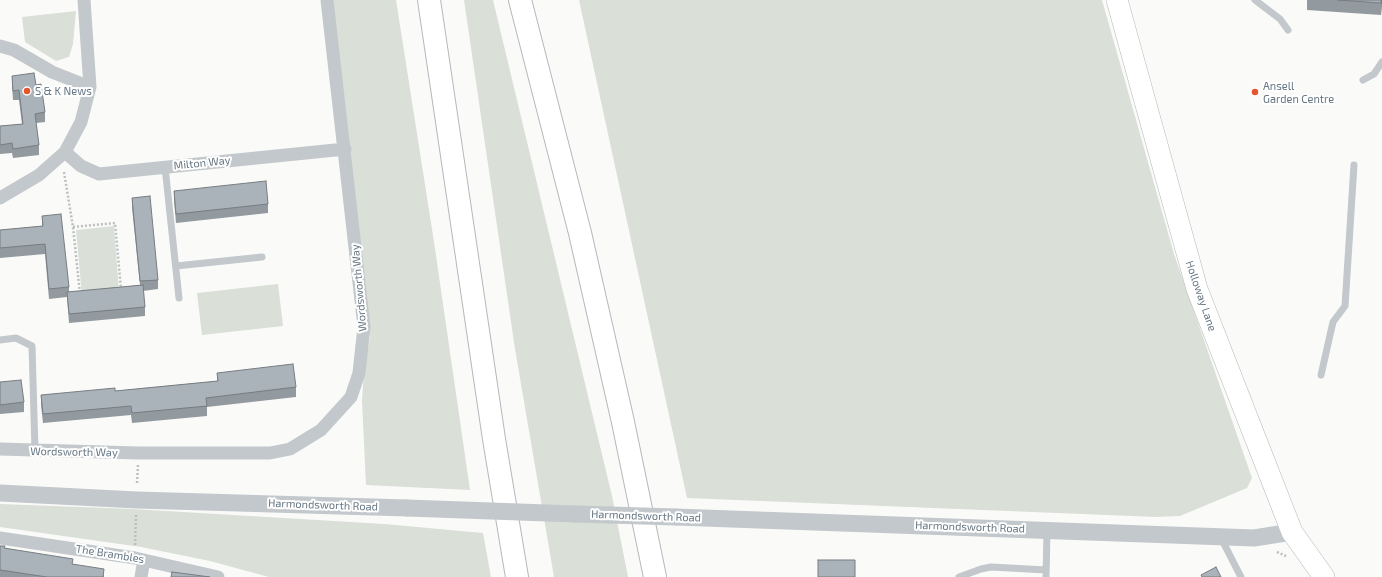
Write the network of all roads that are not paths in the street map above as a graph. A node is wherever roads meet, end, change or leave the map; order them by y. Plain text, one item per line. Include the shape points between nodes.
1 (84, 0) edge
2 (327, 0) edge
3 (429, 0) edge
4 (520, 0) edge
5 (1117, 0) edge
6 (1255, 0) edge
7 (1288, 30) dead end
8 (0, 46) edge
9 (1382, 62) edge
10 (1363, 80) dead end
11 (90, 87) junction
12 (345, 149) junction
13 (63, 154) junction
14 (1354, 164) dead end
15 (165, 167) junction
16 (0, 198) edge
17 (262, 257) dead end
18 (176, 266) junction
19 (179, 298) dead end
20 (0, 340) edge
21 (1321, 375) dead end
22 (0, 449) edge
23 (35, 451) junction
24 (0, 493) edge
25 (1047, 530) junction
26 (1292, 532) junction
27 (1220, 536) junction
28 (0, 538) edge
29 (139, 559) junction
30 (1046, 574) edge
31 (142, 577) edge
32 (218, 577) edge
33 (517, 577) edge
34 (656, 577) edge
35 (959, 577) edge
36 (1241, 577) edge
37 (1324, 577) edge

1 - 11 street
2 - 12 street, Wordsworth Way
3 - 33 highway
4 - 34 highway via 582,241
5 - 26 main road, Holloway Lane via 1197,289
6 - 7 lane via 1280,18
8 - 11 street via 14,50 52,72
9 - 10 lane via 1374,74
11 - 13 street via 81,122
12 - 15 street, Milton Way
12 - 23 street, Wordsworth Way via 364,327 360,373 350,397 321,430 290,449 270,453
13 - 15 street, Milton Way via 99,174
13 - 16 street via 39,175
14 - 21 lane via 1345,306 1333,322
15 - 18 lane
17 - 18 lane
18 - 19 lane
20 - 23 lane via 16,338 32,346
22 - 23 street, Wordsworth Way
24 - 25 street, Harmondsworth Road, bridge
25 - 27 street, Harmondsworth Road
25 - 30 lane
26 - 27 street, Harmondsworth Road via 1254,538
26 - 37 main road, Holloway Lane
27 - 36 lane
28 - 29 street, The Brambles
29 - 31 street
29 - 32 street, The Brambles
30 - 35 lane via 991,567

